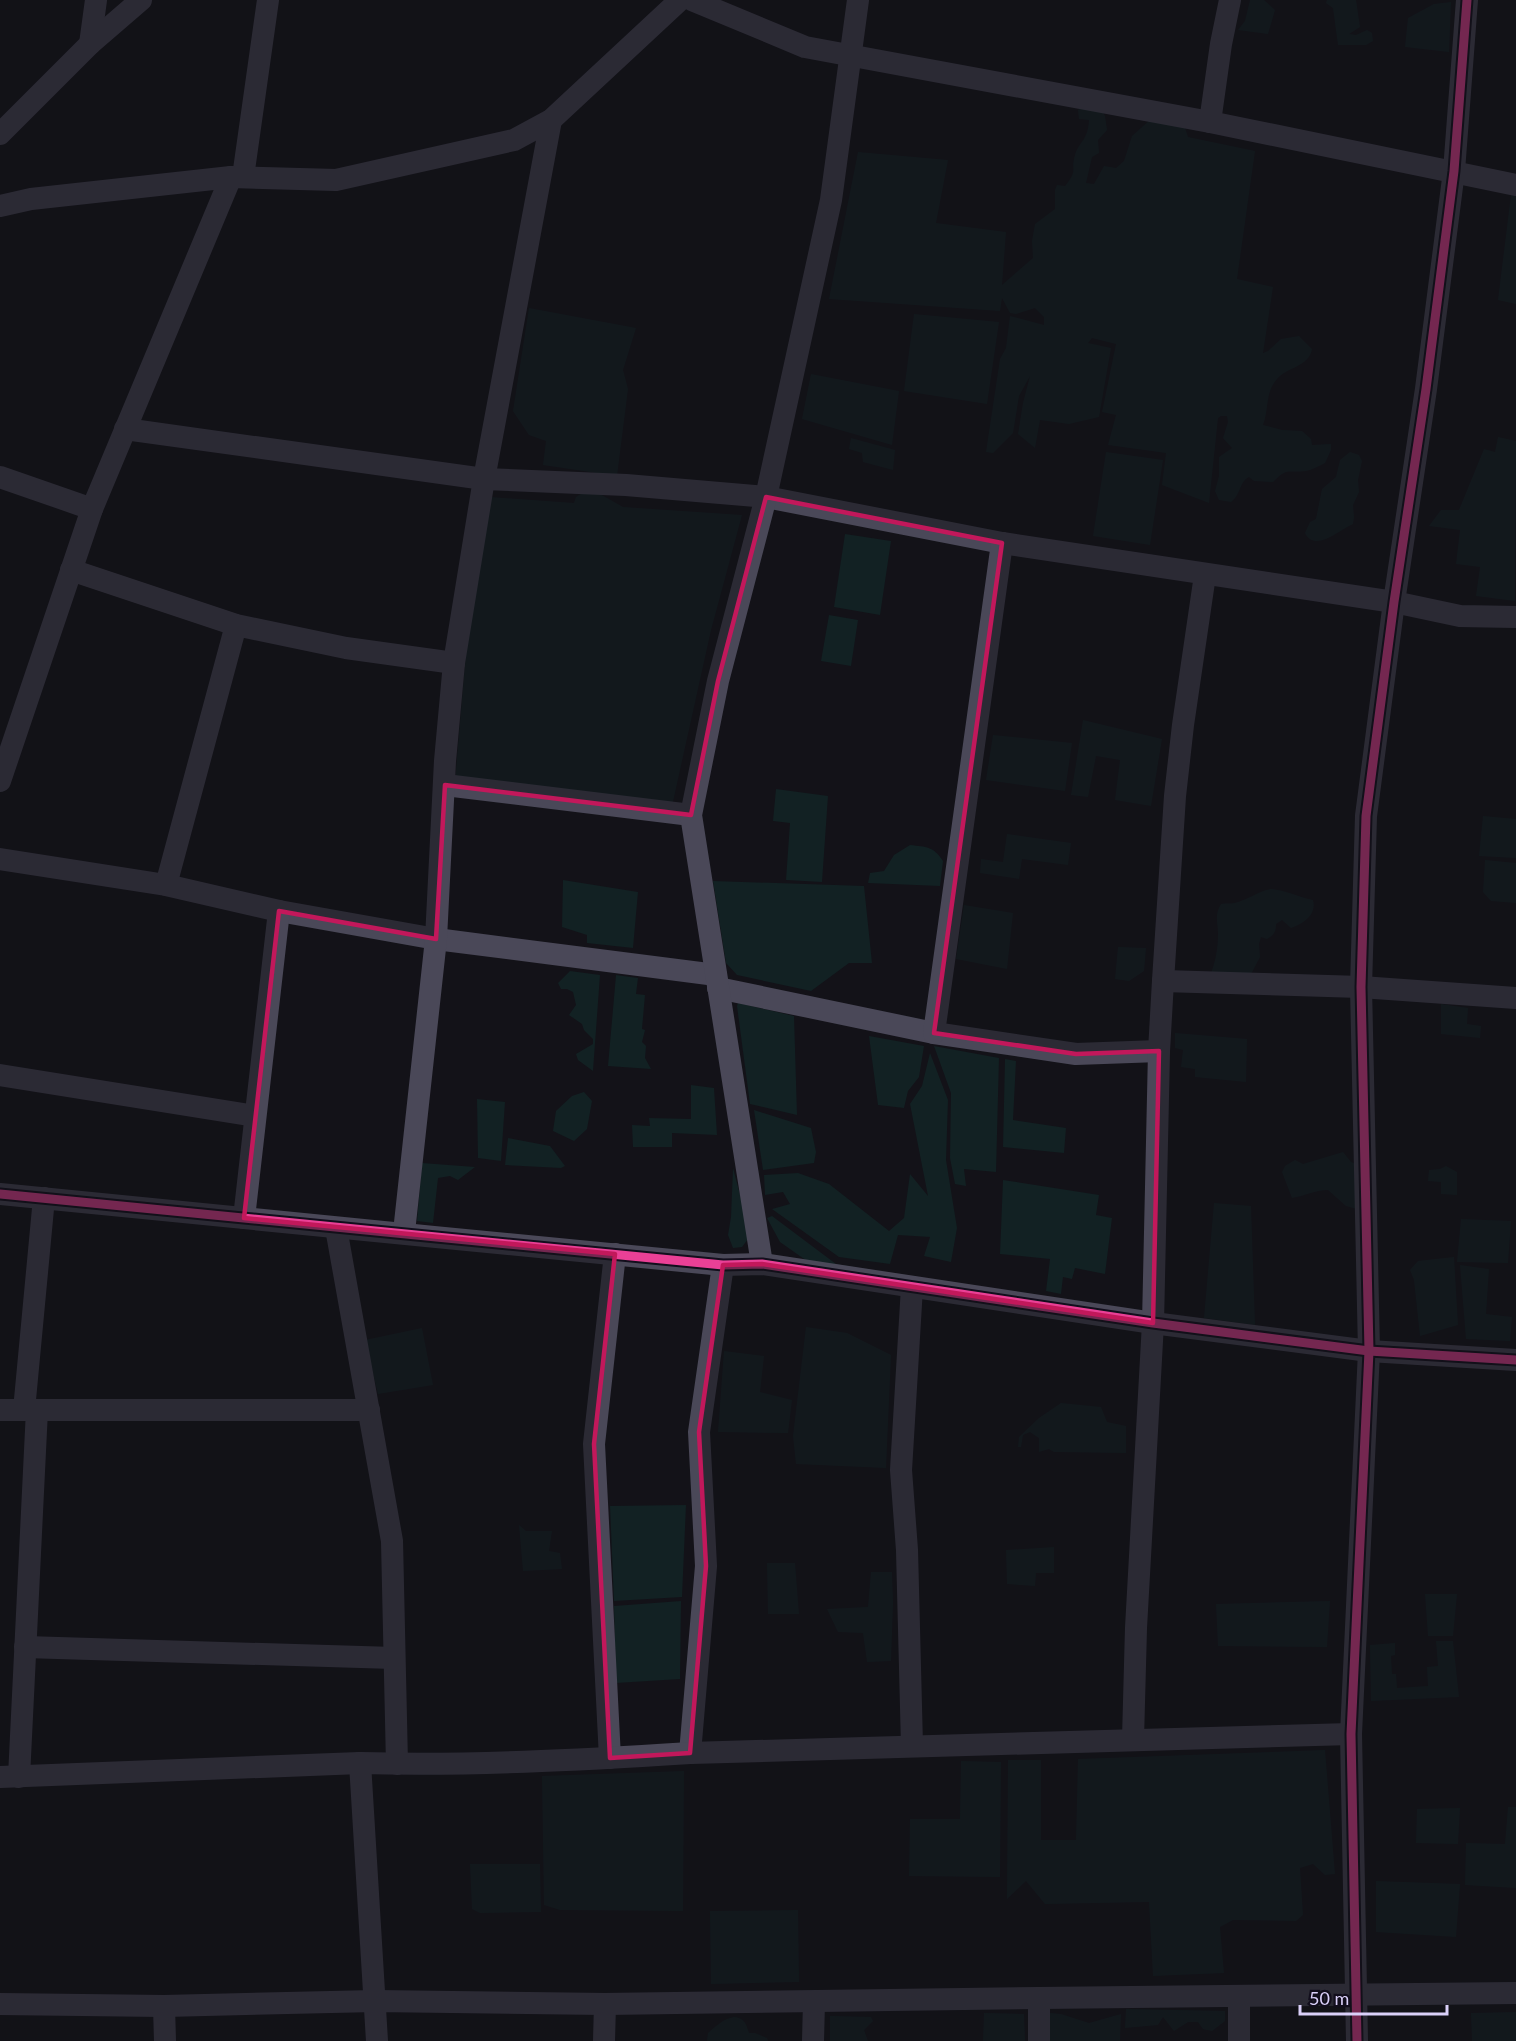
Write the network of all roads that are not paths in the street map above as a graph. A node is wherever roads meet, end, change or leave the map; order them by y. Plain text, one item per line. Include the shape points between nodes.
1 (96, 0) edge
2 (141, 0) edge
3 (268, 0) edge
4 (680, 0) edge
5 (692, 0) edge
6 (858, 0) edge
7 (1230, 0) edge
8 (1467, 0) edge
9 (90, 44) junction
10 (851, 56) junction
11 (551, 120) junction
12 (1210, 122) junction
13 (0, 134) edge
14 (1454, 171) junction
15 (237, 177) junction
16 (1516, 185) edge
17 (0, 206) edge
18 (125, 429) junction
19 (0, 477) edge
20 (484, 478) junction
21 (765, 497) junction
22 (92, 509) junction
23 (1002, 543) junction
24 (71, 570) junction
25 (1205, 575) junction
26 (1394, 602) junction
27 (1516, 617) edge
28 (236, 625) junction
29 (454, 663) junction
30 (0, 781) edge
31 (445, 785) junction
32 (691, 815) junction
33 (0, 859) edge
34 (166, 885) junction
35 (279, 911) junction
36 (436, 939) junction
37 (717, 981) junction
38 (1163, 981) junction
39 (1361, 987) junction
40 (1516, 998) edge
41 (934, 1033) junction
42 (1159, 1051) junction
43 (0, 1076) edge
44 (255, 1116) junction
45 (0, 1194) edge
46 (44, 1198) junction
47 (244, 1218) junction
48 (336, 1228) junction
49 (404, 1232) junction
50 (615, 1254) junction
51 (762, 1264) junction
52 (723, 1265) junction
53 (912, 1287) junction
54 (1153, 1323) junction
55 (1369, 1351) junction
56 (1516, 1360) edge
57 (0, 1410) edge
58 (31, 1410) junction
59 (369, 1410) junction
60 (25, 1647) junction
61 (394, 1658) junction
62 (1351, 1734) junction
63 (1133, 1739) junction
64 (912, 1746) junction
65 (690, 1753) junction
66 (610, 1758) junction
67 (360, 1763) junction
68 (397, 1764) junction
69 (10, 1777) edge
70 (1516, 1993) edge
71 (1355, 1994) junction
72 (1239, 1996) junction
73 (1039, 1998) junction
74 (375, 2001) junction
75 (814, 2002) junction
76 (0, 2004) edge
77 (605, 2004) junction
78 (164, 2006) junction
79 (165, 2041) edge
80 (376, 2041) edge
81 (604, 2041) edge
82 (813, 2041) edge
83 (1039, 2041) edge
84 (1239, 2041) edge
85 (1357, 2041) edge

1 - 9 street
2 - 9 street
3 - 15 street
4 - 11 street
5 - 10 street via 805,47
6 - 10 street
7 - 12 street
8 - 14 street
9 - 13 street
10 - 12 street
10 - 21 street via 831,200
11 - 15 street via 514,140 336,180
11 - 20 street
12 - 14 street
14 - 16 street
14 - 26 street
15 - 17 street via 31,199
15 - 18 street
18 - 20 street
18 - 22 street
19 - 22 street
20 - 21 street
20 - 29 street
21 - 23 street
21 - 32 street via 718,681
22 - 24 street
23 - 25 street
23 - 41 street
24 - 28 street
24 - 30 street
25 - 26 street
25 - 38 street via 1176,784
26 - 27 street via 1460,616
26 - 39 street via 1366,816
28 - 29 street via 346,648
28 - 34 street
29 - 31 street
31 - 32 street
31 - 36 street
32 - 37 street
33 - 34 street
34 - 35 street
35 - 36 street
35 - 44 street
36 - 37 street
36 - 49 street
37 - 41 street
37 - 51 street
38 - 39 street
38 - 42 street
39 - 40 street
39 - 55 street
41 - 42 street via 1076,1054
42 - 54 street
43 - 44 street
44 - 47 street
45 - 46 street
46 - 47 street
46 - 58 street
47 - 48 street
48 - 49 street
48 - 59 street
49 - 50 street
50 - 52 street
50 - 66 street via 594,1444
51 - 52 street
51 - 53 street
52 - 65 street via 699,1432 706,1566
53 - 54 street
53 - 64 street via 901,1470
54 - 55 street
54 - 63 street
55 - 56 street
55 - 62 street
57 - 58 street
58 - 59 street
58 - 60 street
59 - 61 street via 392,1541
60 - 61 street
60 - 69 street
61 - 68 street
62 - 63 street
62 - 71 street
63 - 64 street
64 - 65 street
65 - 66 street
66 - 68 street
67 - 68 street
67 - 69 street
67 - 74 street
70 - 71 street
71 - 72 street
71 - 85 street
72 - 73 street
72 - 84 street
73 - 75 street
73 - 83 street
74 - 77 street
74 - 78 street
74 - 80 street
75 - 77 street
75 - 82 street
76 - 78 street
77 - 81 street
78 - 79 street

